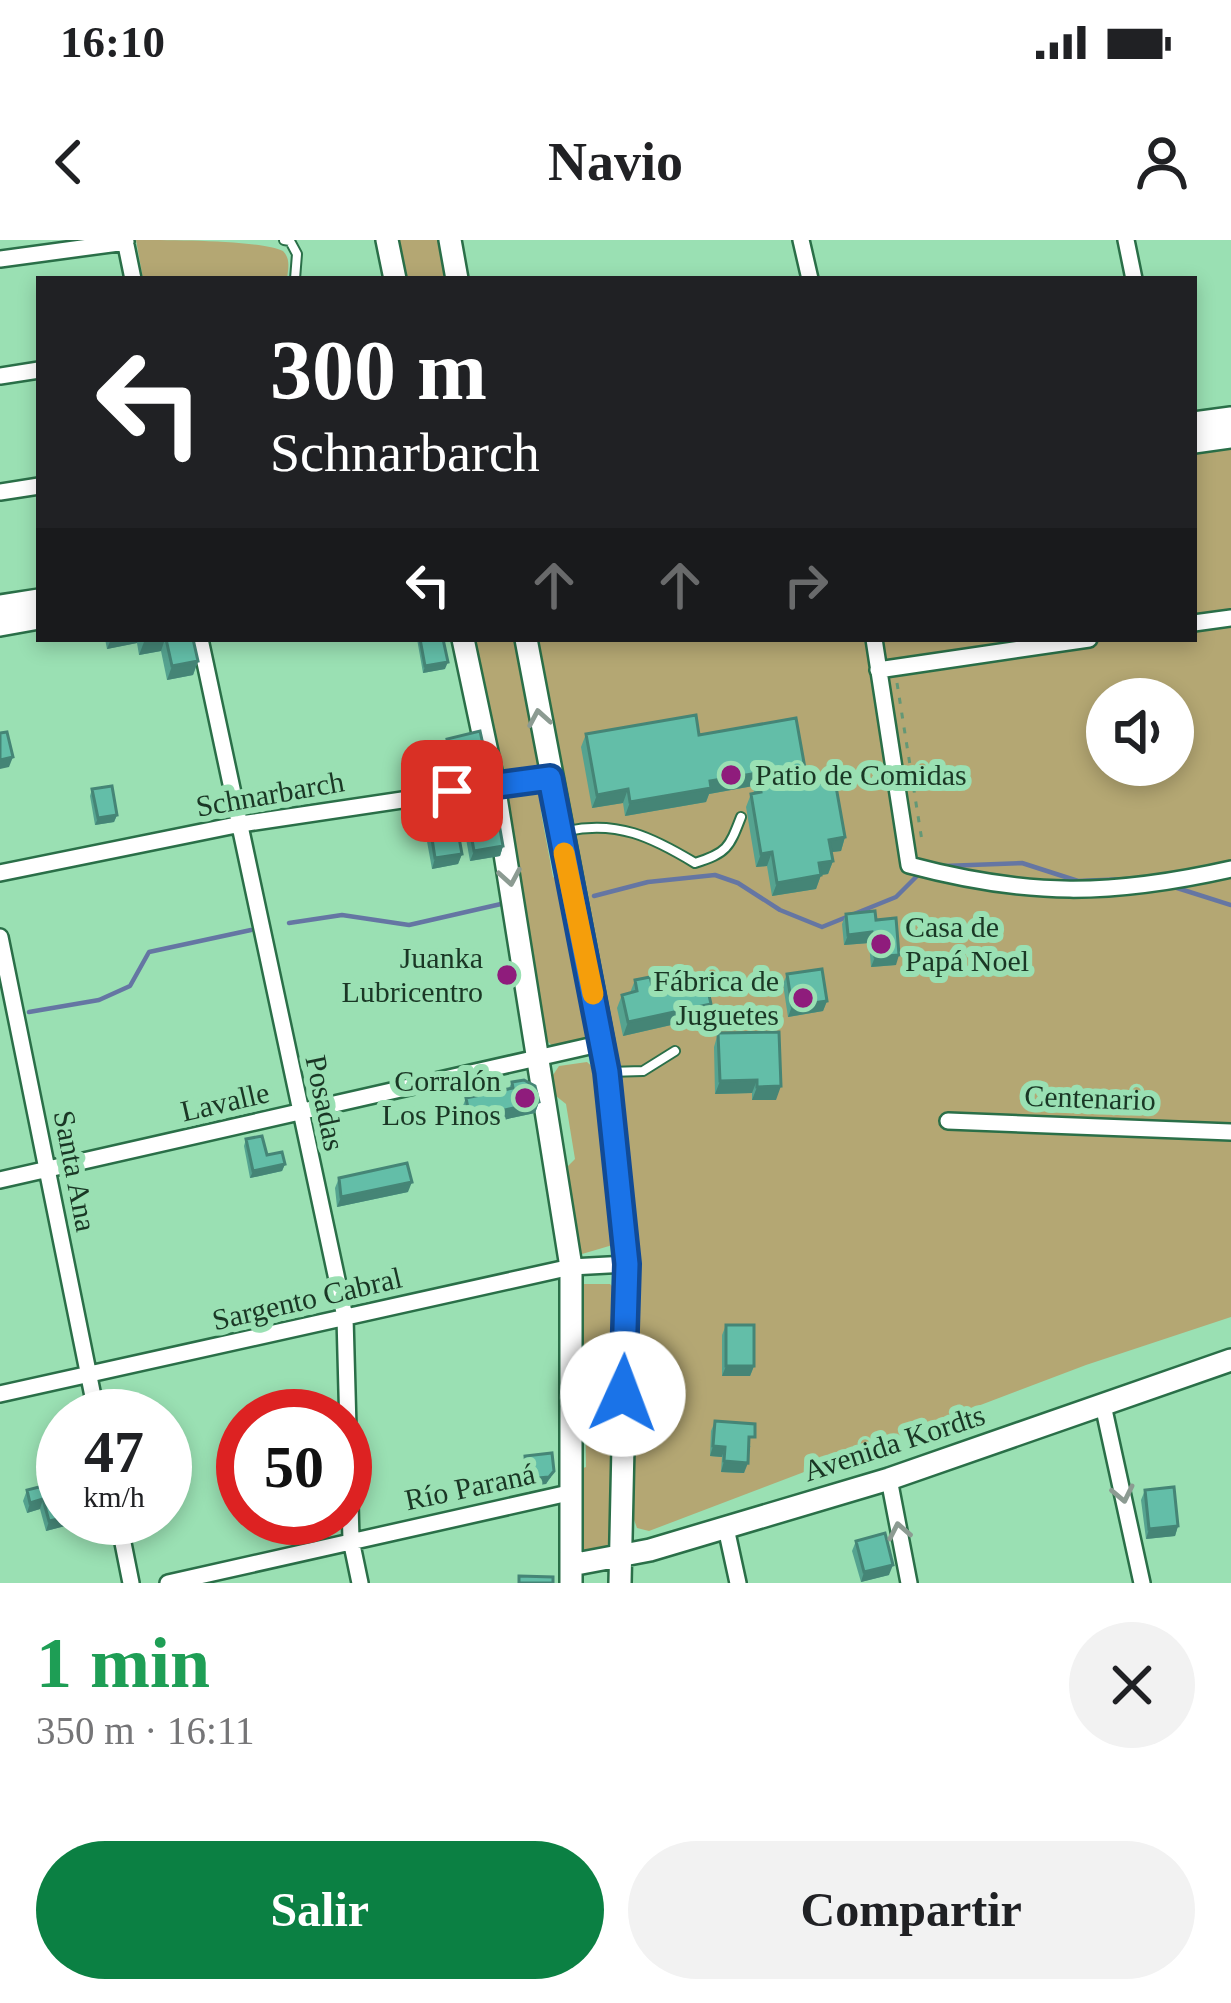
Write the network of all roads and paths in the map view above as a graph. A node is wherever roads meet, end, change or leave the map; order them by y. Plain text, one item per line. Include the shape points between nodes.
1 (284, 240) edge
2 (388, 240) edge
3 (450, 240) edge
4 (801, 240) edge
5 (1126, 240) edge
6 (126, 241) edge
7 (0, 259) edge
8 (132, 276) edge
9 (295, 276) edge
10 (394, 276) edge
11 (457, 276) edge
12 (809, 276) edge
13 (1133, 276) edge
14 (36, 370) edge
15 (0, 376) edge
16 (1231, 418) edge
17 (1197, 423) edge
18 (1231, 437) edge
19 (1197, 442) edge
20 (36, 486) edge
21 (0, 492) edge
22 (36, 600) edge
23 (0, 606) edge
24 (1231, 618) edge
25 (36, 619) edge
26 (1197, 623) edge
27 (0, 625) edge
28 (201, 642) edge
29 (464, 642) edge
30 (527, 642) edge
31 (874, 642) edge
32 (1069, 642) edge
33 (878, 670) junction
34 (896, 680) dead end
35 (550, 778) junction
36 (494, 785) junction
37 (741, 817) dead end
38 (241, 824) junction
39 (560, 833) junction
40 (922, 841) dead end
41 (1231, 869) edge
42 (0, 873) edge
43 (0, 937) edge
44 (603, 1043) junction
45 (675, 1051) dead end
46 (541, 1058) junction
47 (607, 1072) junction
48 (298, 1113) junction
49 (948, 1121) dead end
50 (1231, 1132) edge
51 (47, 1171) junction
52 (0, 1180) edge
53 (627, 1264) junction
54 (572, 1268) junction
55 (345, 1317) junction
56 (1231, 1360) edge
57 (89, 1375) junction
58 (92, 1389) edge
59 (347, 1389) edge
60 (0, 1394) edge
61 (1103, 1405) junction
62 (889, 1479) junction
63 (573, 1492) junction
64 (726, 1528) junction
65 (372, 1535) edge
66 (123, 1545) edge
67 (330, 1545) edge
68 (352, 1545) edge
69 (620, 1558) junction
70 (571, 1574) edge
71 (131, 1583) edge
72 (168, 1583) edge
73 (360, 1583) edge
74 (620, 1583) edge
75 (738, 1583) edge
76 (909, 1583) edge
77 (1142, 1583) edge

1 - 9 lane via 297,254
2 - 10 main road
3 - 11 main road
4 - 12 street
5 - 13 street
6 - 7 street
6 - 8 street
14 - 15 street
16 - 17 main road
18 - 19 main road
20 - 21 street
22 - 23 main road
24 - 26 street
25 - 27 main road
28 - 38 street, Posadas
29 - 36 main road
35 -> 30 main road
31 - 33 street
32 - 33 street
33 - 41 street via 909,865 1088,892
34 - 40 path
35 - 36 street, Schnarbarch
35 - 39 main road
36 - 38 street, Schnarbarch
36 -> 46 main road
37 - 39 lane via 730,847 694,862 636,831
38 - 42 street, Schnarbarch
38 - 48 street, Posadas
39 - 44 main road
43 - 51 street, Santa Ana
44 - 46 street, Lavalle
44 - 47 main road
45 - 47 lane via 643,1071
46 - 48 street, Lavalle
46 - 54 main road
47 - 53 main road
48 - 51 street, Lavalle
48 - 55 street, Posadas
49 - 50 street, Centenario
51 - 52 street, Lavalle
51 - 57 street, Santa Ana
53 - 54 street, Sargento Cabral
53 - 69 main road
54 - 55 street, Sargento Cabral
54 - 63 main road
55 - 57 street, Sargento Cabral
55 - 59 street, Posadas
56 - 61 main road, Avenida Kordts
57 - 58 street, Santa Ana
57 - 60 street, Sargento Cabral
61 - 62 main road, Avenida Kordts
61 -> 77 street
62 - 64 main road, Avenida Kordts
76 -> 62 street
63 - 65 street, Río Paraná
63 - 70 main road
64 - 69 main road, Avenida Kordts
64 - 75 street
66 - 71 street
67 - 72 street, Río Paraná
68 - 73 street, Posadas
69 - 70 main road, Avenida Kordts
69 - 74 main road

